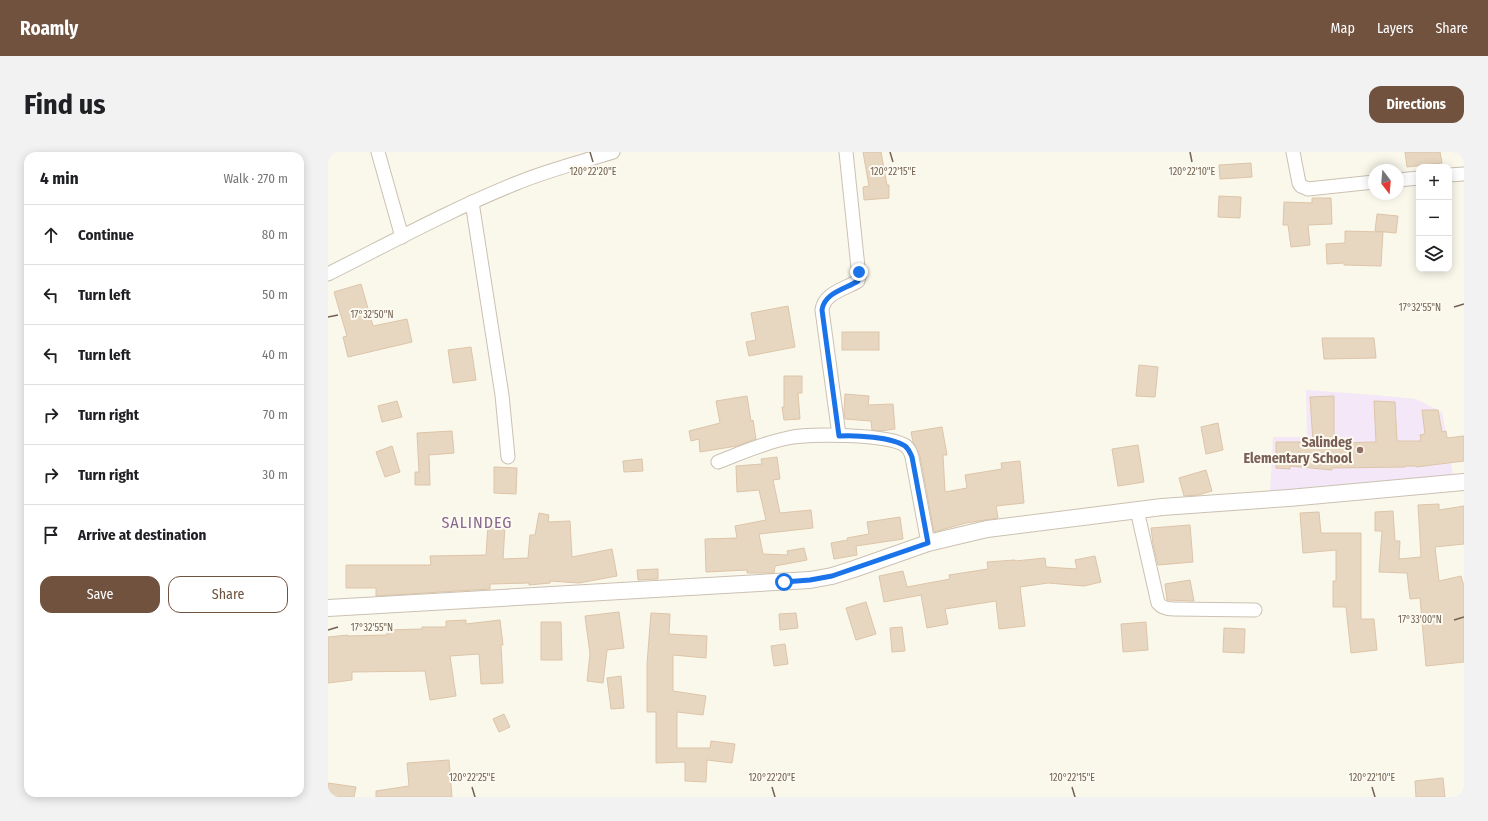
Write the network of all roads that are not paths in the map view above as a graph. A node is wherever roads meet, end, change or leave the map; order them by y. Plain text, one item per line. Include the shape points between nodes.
1 (378, 152) edge
2 (613, 152) edge
3 (846, 152) edge
4 (1293, 152) edge
5 (1464, 174) edge
6 (1452, 175) edge
7 (1416, 178) edge
8 (1404, 179) edge
9 (1368, 183) edge
10 (472, 202) junction
11 (402, 237) junction
12 (328, 274) edge
13 (839, 436) junction
14 (508, 457) dead end
15 (718, 462) dead end
16 (1464, 482) edge
17 (1137, 510) junction
18 (928, 543) junction
19 (328, 608) edge
20 (1255, 610) dead end

1 - 11 street
2 - 10 street via 534,176
3 - 13 street via 859,277 858,281 830,296 823,303 822,310
4 - 9 street via 1303,187
5 - 6 street
7 - 8 street
10 - 11 street
10 - 14 street via 502,395
11 - 12 street
13 - 15 street via 789,437
13 - 18 street via 854,435 881,439 906,446 912,457
16 - 17 street
17 - 18 street via 987,529
17 - 20 street via 1160,606 1167,609
18 - 19 street via 832,576 810,580

